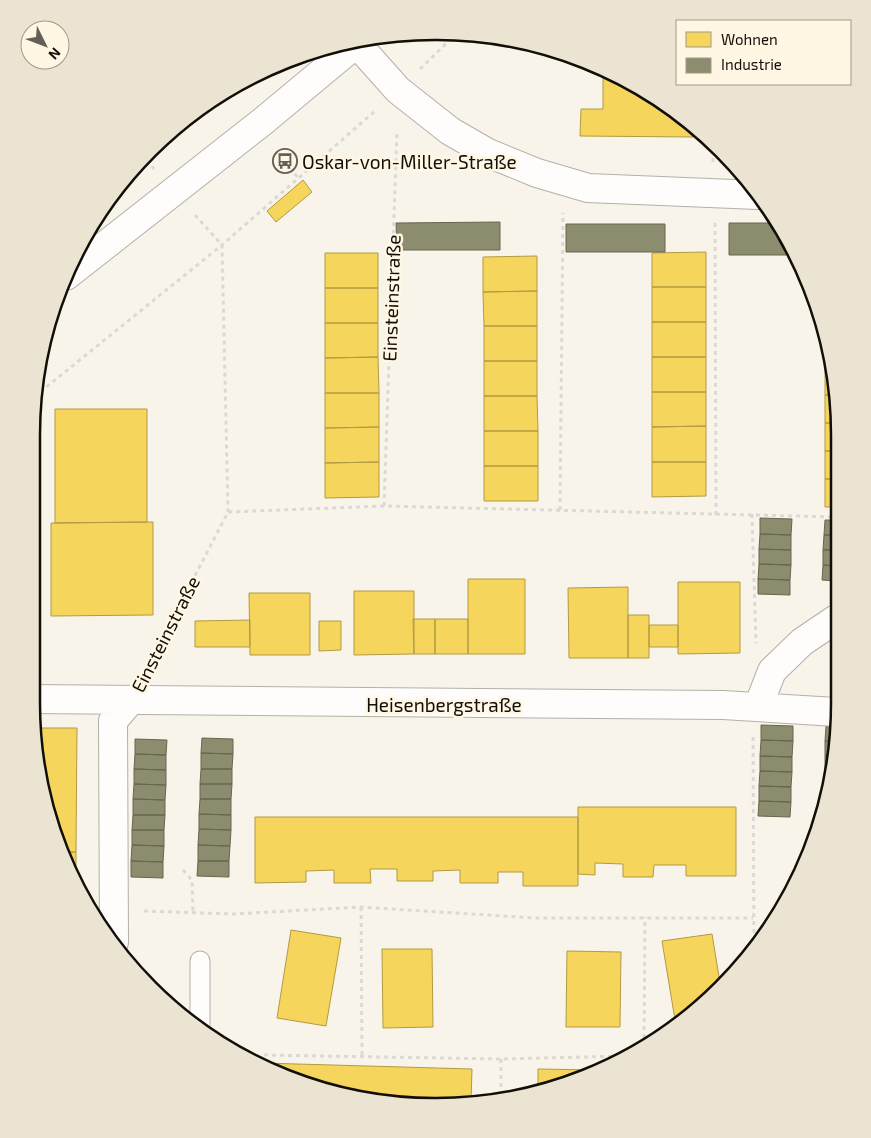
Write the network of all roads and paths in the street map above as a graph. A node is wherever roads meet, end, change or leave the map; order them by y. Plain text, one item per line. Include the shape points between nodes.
1 (449, 41) edge
2 (364, 47) edge
3 (349, 50) edge
4 (398, 90) junction
5 (712, 154) edge
6 (285, 161) dead end
7 (298, 178) junction
8 (563, 181) junction
9 (714, 193) junction
10 (749, 195) edge
11 (222, 245) junction
12 (79, 266) edge
13 (43, 390) edge
14 (384, 506) junction
15 (560, 510) junction
16 (228, 512) junction
17 (752, 514) junction
18 (716, 515) junction
19 (831, 517) edge
20 (831, 622) edge
21 (756, 649) dead end
22 (40, 699) edge
23 (130, 702) junction
24 (758, 707) junction
25 (831, 712) edge
26 (183, 870) dead end
27 (361, 907) junction
28 (115, 911) junction
29 (193, 913) junction
30 (644, 917) junction
31 (753, 918) junction
32 (114, 932) edge
33 (754, 937) edge
34 (200, 961) dead end
35 (200, 1020) edge
36 (644, 1038) edge
37 (264, 1054) dead end
38 (362, 1056) junction
39 (611, 1056) edge
40 (501, 1059) junction
41 (501, 1092) edge

1 - 4 path
2 - 4 street
3 - 12 street
4 - 7 path
4 - 8 street via 450,131 488,153 536,174
4 - 14 path, Einsteinstraße
5 - 9 path
6 - 7 path
7 - 11 path
8 - 9 street via 588,188
8 - 15 path
9 - 10 street
9 - 18 path
11 - 13 path
11 - 16 path, Einsteinstraße
14 - 15 path
14 - 16 path
15 - 18 path
16 - 23 path, Einsteinstraße
17 - 18 path
17 - 19 path
17 - 21 path
20 - 24 street via 802,642 772,671
22 - 23 street, Heisenbergstraße
23 - 24 street, Heisenbergstraße
23 - 28 street via 113,721
24 - 25 street, Heisenbergstraße
24 - 31 path via 753,736
26 - 29 path via 192,880
27 - 29 path
27 - 30 path via 535,918
27 - 38 path
28 - 29 path
28 - 32 street
30 - 31 path
30 - 36 path
31 - 33 path
34 - 35 lane
37 - 38 path
38 - 40 path
39 - 40 path
40 - 41 path

